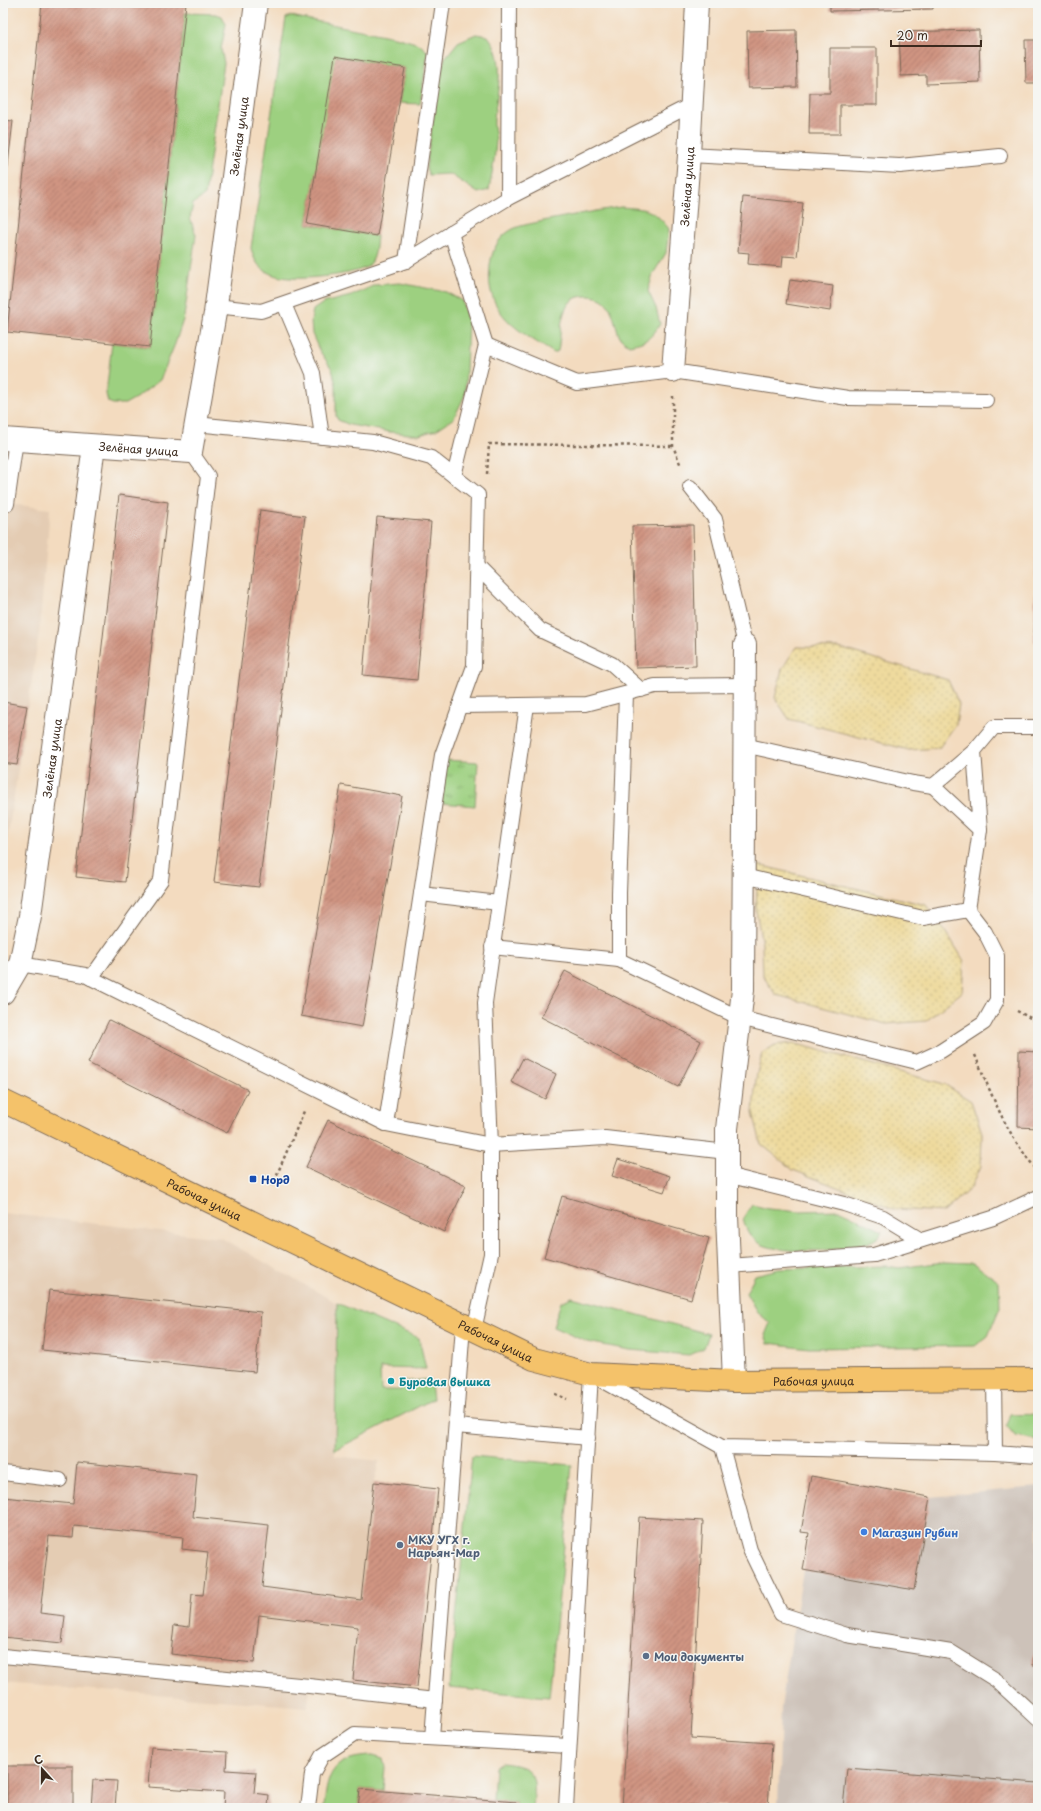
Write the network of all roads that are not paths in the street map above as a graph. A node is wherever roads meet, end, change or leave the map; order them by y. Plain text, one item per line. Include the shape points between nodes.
1 (256, 3) edge
2 (443, 3) edge
3 (509, 3) edge
4 (697, 3) edge
5 (691, 105) junction
6 (689, 155) junction
7 (1000, 156) dead end
8 (508, 198) junction
9 (451, 233) junction
10 (406, 261) junction
11 (284, 304) junction
12 (216, 306) junction
13 (486, 345) junction
14 (673, 371) junction
15 (986, 400) dead end
16 (196, 424) junction
17 (322, 437) junction
18 (10, 439) edge
19 (94, 446) junction
20 (191, 452) junction
21 (454, 476) junction
22 (690, 487) road end
23 (7, 504) dead end
24 (477, 567) junction
25 (745, 645) joint
26 (744, 685) junction
27 (642, 690) junction
28 (626, 694) junction
29 (527, 705) junction
30 (460, 706) junction
31 (1038, 727) edge
32 (744, 745) junction
33 (974, 751) junction
34 (933, 786) junction
35 (980, 830) junction
36 (744, 876) junction
37 (421, 894) junction
38 (499, 903) junction
39 (968, 910) junction
40 (492, 947) junction
41 (619, 960) junction
42 (20, 964) junction
43 (91, 978) junction
44 (3, 993) edge
45 (740, 1018) junction
46 (3, 1101) edge
47 (386, 1124) junction
48 (491, 1144) junction
49 (727, 1152) junction
50 (727, 1175) junction
51 (1038, 1197) edge
52 (921, 1240) junction
53 (729, 1266) junction
54 (468, 1328) junction
55 (591, 1374) junction
56 (994, 1379) junction
57 (1038, 1379) edge
58 (734, 1381) junction
59 (456, 1426) junction
60 (588, 1438) junction
61 (722, 1447) junction
62 (995, 1453) junction
63 (1038, 1456) edge
64 (3, 1473) edge
65 (60, 1480) dead end
66 (3, 1656) edge
67 (435, 1700) junction
68 (1038, 1719) edge
69 (432, 1738) junction
70 (569, 1746) junction
71 (308, 1808) edge
72 (566, 1808) edge

1 - 12 street, Зелёная улица
2 - 10 lane
3 - 8 lane
4 - 5 street, Зелёная улица
5 - 6 street, Зелёная улица
5 - 8 lane
6 - 7 lane via 900,166
6 - 14 street, Зелёная улица
8 - 9 lane
9 - 10 lane
9 - 13 lane
10 - 11 lane
11 - 12 lane via 261,311
11 - 17 lane via 313,373
12 - 16 street, Зелёная улица
13 - 14 lane via 577,383
13 - 21 lane
14 - 15 lane via 848,398
16 - 17 lane
16 - 20 street, Зелёная улица
17 - 21 lane via 373,442 431,458
18 - 19 street
18 - 23 lane
19 - 20 street, Зелёная улица
19 - 42 street, Зелёная улица via 30,916
20 - 43 lane via 208,476 161,880
21 - 24 lane via 478,495
22 - 25 lane via 714,519
24 - 27 lane via 540,630 612,664
24 - 30 lane via 474,666
25 - 26 street
26 - 27 lane via 655,686
26 - 32 street
27 - 28 lane
28 - 29 lane via 586,704
28 - 41 lane
29 - 30 lane
29 - 38 lane
30 - 37 lane via 442,755
31 - 33 lane via 994,727
32 - 34 lane
32 - 36 street
33 - 34 lane
33 - 35 lane
34 - 35 lane
35 - 39 lane
36 - 39 lane via 923,918
36 - 45 street via 743,990
37 - 38 lane
37 - 47 lane
38 - 40 lane
39 - 45 lane via 985,932 997,956 997,1000 984,1023 941,1051 917,1062
40 - 41 lane
40 - 48 lane via 485,1003
41 - 45 lane
42 - 43 lane
42 - 44 street, Зелёная улица
43 - 47 lane
45 - 49 street via 727,1129
46 - 54 main road, Рабочая улица
47 - 48 lane
48 - 49 lane via 605,1138
48 - 54 lane via 491,1254
49 - 50 street
50 - 52 lane via 844,1204 883,1217
50 - 53 street
51 - 52 lane via 993,1218
52 - 53 lane via 874,1255
53 - 58 street
54 - 55 main road, Рабочая улица via 534,1359
54 - 59 lane
55 - 58 main road, Рабочая улица
55 - 60 lane
55 - 61 lane
56 - 57 main road, Рабочая улица
56 - 58 main road, Рабочая улица
56 - 62 lane
59 - 60 lane
59 - 67 lane
60 - 70 lane
61 - 62 lane
61 - 68 lane via 750,1550 781,1614 847,1635 950,1652 996,1680
62 - 63 lane
64 - 65 lane
66 - 67 lane
67 - 69 lane
69 - 70 lane
69 - 71 lane via 355,1734 322,1756 312,1774
70 - 72 lane

